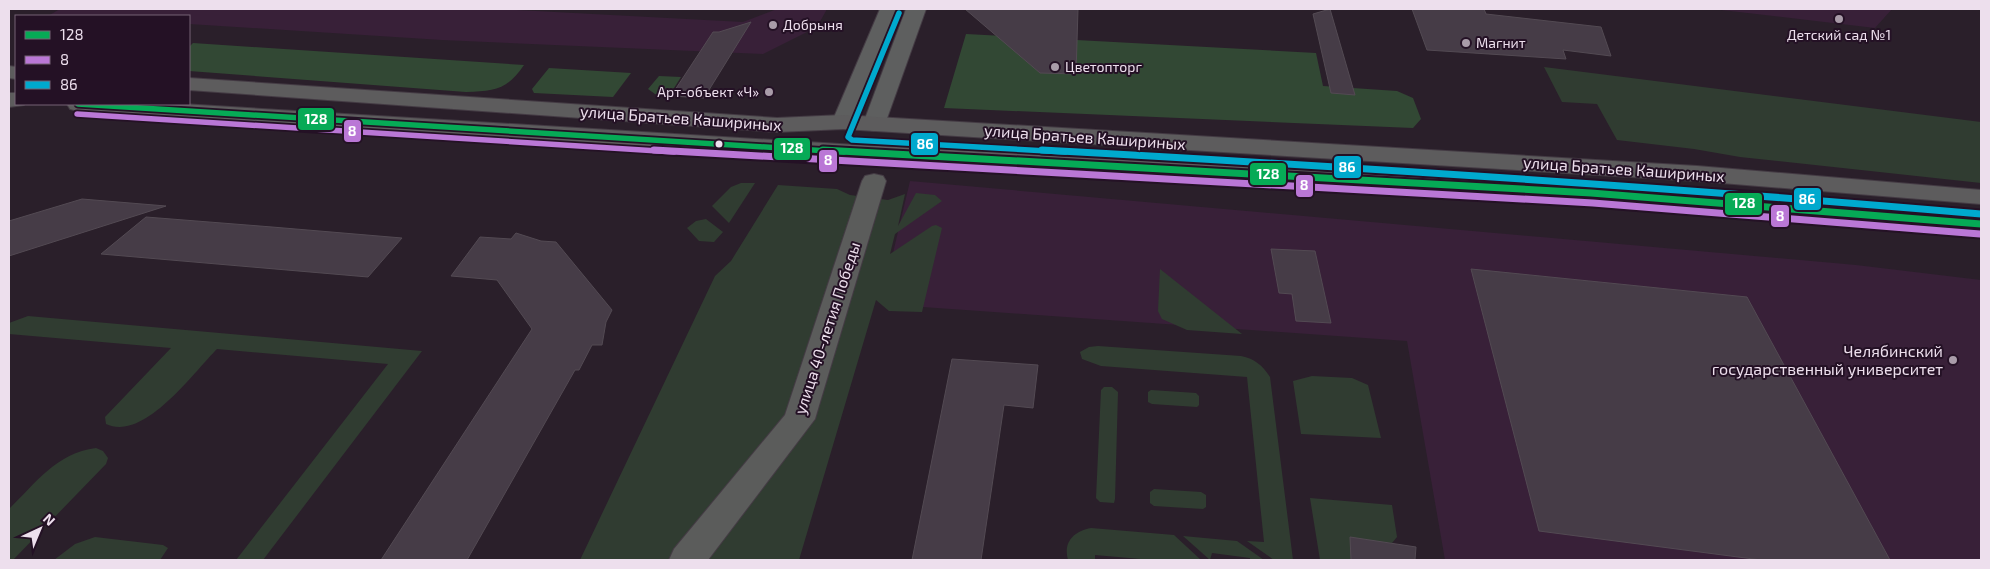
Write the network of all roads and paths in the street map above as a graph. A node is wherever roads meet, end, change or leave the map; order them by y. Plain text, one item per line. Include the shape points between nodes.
1 (890, 9) edge
2 (916, 9) edge
3 (190, 84) edge
4 (95, 105) edge
5 (843, 122) junction
6 (874, 124) junction
7 (848, 150) junction
8 (874, 181) dead end
9 (1981, 197) edge
10 (1981, 224) edge
11 (687, 560) edge

1 - 5 street
2 - 6 street
3 - 5 main road, улица Братьев Кашириных via 777,125
4 - 7 main road, улица Братьев Кашириных
5 - 6 main road, улица Братьев Кашириных
5 - 7 main road via 838,142
6 - 7 main road via 863,143
6 - 9 main road, улица Братьев Кашириных via 1832,182
7 - 10 main road, улица Братьев Кашириных via 1449,183
8 - 11 street, улица 40-летия Победы via 799,420

